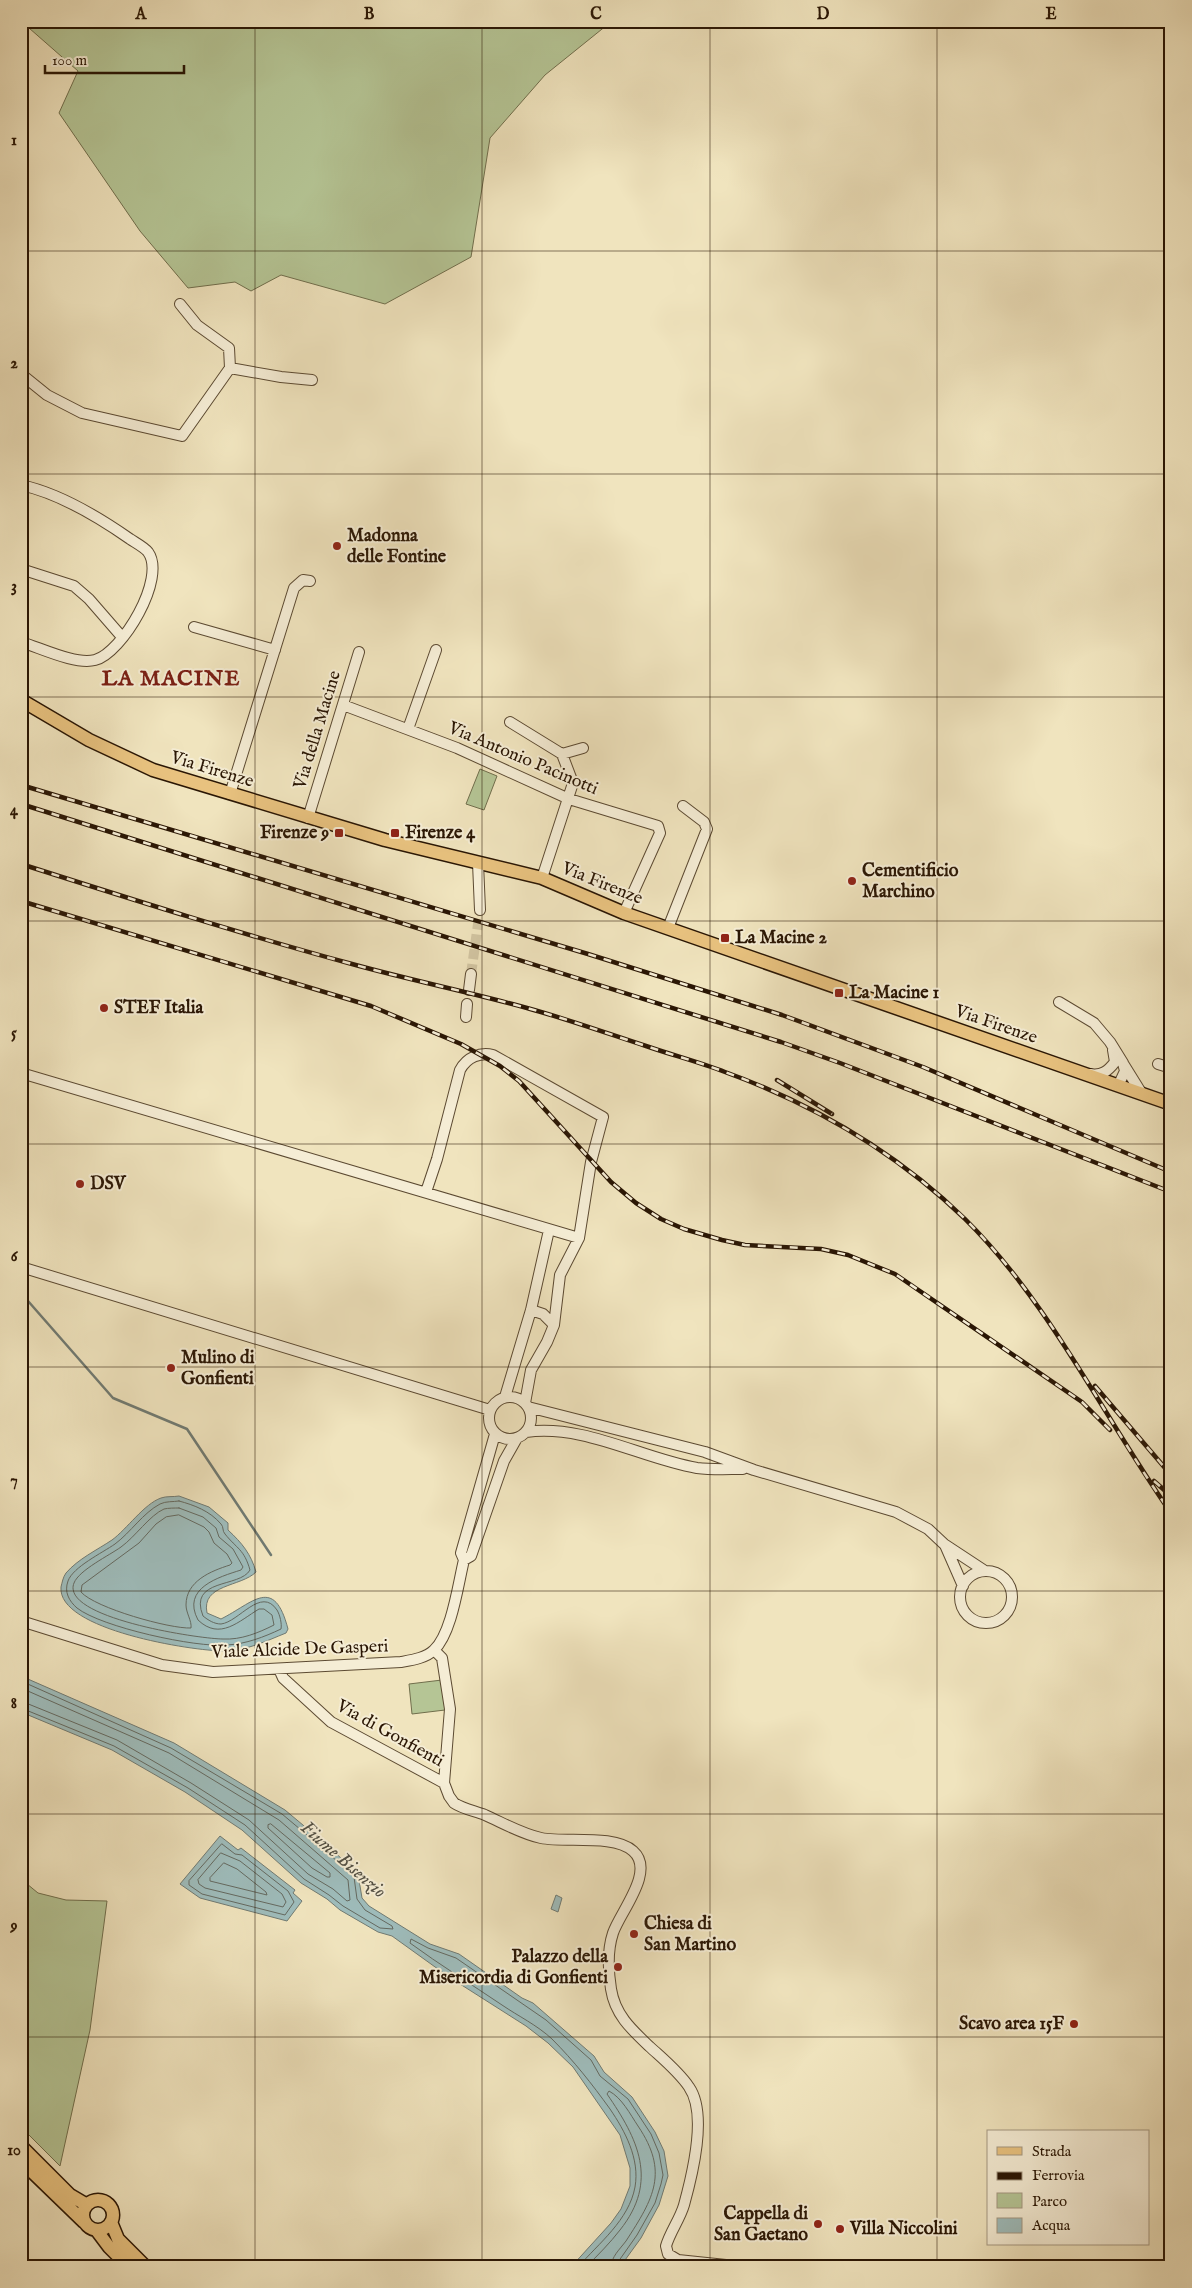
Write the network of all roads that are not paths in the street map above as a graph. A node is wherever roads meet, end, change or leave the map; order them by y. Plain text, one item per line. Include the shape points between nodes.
1 (180, 304) dead end
2 (230, 368) junction
3 (21, 374) edge
4 (312, 380) dead end
5 (21, 485) edge
6 (21, 569) edge
7 (310, 581) dead end
8 (194, 627) dead end
9 (122, 637) junction
10 (21, 642) edge
11 (274, 650) junction
12 (436, 650) dead end
13 (359, 652) dead end
14 (21, 700) edge
15 (343, 705) junction
16 (510, 722) dead end
17 (408, 729) junction
18 (583, 748) dead end
19 (562, 754) junction
20 (230, 794) junction
21 (569, 799) junction
22 (683, 806) dead end
23 (308, 818) junction
24 (478, 862) junction
25 (542, 878) junction
26 (480, 910) tunnel mouth
27 (624, 914) junction
28 (668, 928) junction
29 (471, 974) tunnel mouth
30 (469, 990) dead end
31 (1059, 1002) dead end
32 (468, 1004) dead end
33 (466, 1018) dead end
34 (1119, 1062) junction
35 (1158, 1064) dead end
36 (1171, 1068) edge
37 (21, 1073) edge
38 (1083, 1074) junction
39 (1118, 1086) junction
40 (1142, 1094) junction
41 (1171, 1104) edge
42 (426, 1192) junction
43 (549, 1230) junction
44 (578, 1238) junction
45 (21, 1267) edge
46 (531, 1310) junction
47 (554, 1325) junction
48 (505, 1397) junction
49 (527, 1405) junction
50 (490, 1410) junction
51 (526, 1432) junction
52 (495, 1434) junction
53 (517, 1438) junction
54 (754, 1470) junction
55 (944, 1544) junction
56 (464, 1560) junction
57 (985, 1571) junction
58 (963, 1586) junction
59 (21, 1621) edge
60 (434, 1650) junction
61 (279, 1669) junction
62 (444, 1783) junction
63 (21, 2146) edge
64 (21, 2161) edge
65 (87, 2205) junction
66 (84, 2222) junction
67 (111, 2222) junction
68 (97, 2231) junction
69 (129, 2267) edge
70 (146, 2267) edge
71 (745, 2267) edge

1 - 2 street via 196,325 229,348
2 - 3 street via 182,436 82,412 48,395
2 - 4 street
5 - 9 street via 72,504 148,551 152,560 152,581 144,602
6 - 9 street via 74,586
7 - 11 street via 303,580 294,588
8 - 11 street
9 - 10 street via 96,660 84,661
11 - 20 street
12 - 17 street
13 - 15 street, Via della Macine
14 - 20 main road, Via Firenze via 89,740 153,770
15 - 17 street, Via Antonio Pacinotti
15 - 23 street, Via della Macine
16 - 19 street
17 - 21 street, Via Antonio Pacinotti
18 - 19 street
19 - 21 street via 573,783
20 - 23 main road, Via Firenze
21 - 25 street
21 - 27 street, Via Antonio Pacinotti via 660,829
22 - 28 street via 708,829
23 - 24 main road, Via Firenze
24 - 25 main road, Via Firenze
24 - 26 street
25 - 27 main road, Via Firenze
27 - 28 main road, Via Firenze
28 - 38 main road, Via Firenze
29 - 30 street
31 - 34 street via 1094,1023 1110,1042
32 - 33 street
34 - 38 street via 1097,1075
34 - 39 street via 1115,1076
34 - 40 street
35 - 36 street
37 - 42 street
38 - 39 main road, Via Firenze
39 - 40 main road, Via Firenze
40 - 41 main road, Via Firenze
42 - 43 street
42 - 44 street via 460,1070 466,1062 487,1054 500,1058 603,1117 591,1162
43 - 44 street
43 - 46 street
44 - 47 street via 560,1275
45 - 50 street
46 - 47 street via 543,1314
46 - 48 street
47 - 49 street via 531,1370
48 - 49 street
48 - 50 street
49 - 51 street via 531,1420
49 - 54 street via 705,1452
50 - 52 street via 489,1423
51 - 53 street
51 - 54 street via 569,1431 698,1468
52 - 53 street via 505,1439
52 - 56 street via 461,1553
53 - 56 street via 504,1461 471,1556
54 - 55 street via 896,1512 928,1529
55 - 57 street
55 - 58 street
56 - 60 street via 444,1635
57 - 58 street via 972,1576
57 - 58 street via 1004,1578 1011,1590 1010,1608 999,1619 978,1622 966,1614 960,1600
59 - 61 street, Viale Alcide De Gasperi via 162,1665 213,1672
60 - 61 street, Viale Alcide De Gasperi via 417,1659 401,1662
60 - 62 street, Via di Gonfienti via 442,1658 450,1709
61 - 62 street, Via di Gonfienti via 283,1678 331,1722
62 - 71 street, Via di Gonfienti via 449,1796 459,1806 531,1835 554,1840 616,1843 635,1852 641,1866 638,1884 613,1932 608,1952 611,1991 619,2014 627,2025 691,2088 697,2111 695,2156 684,2207 666,2246 668,2254 678,2260
63 - 65 main road via 70,2195
64 - 66 main road
65 - 66 main road
65 - 67 main road via 100,2200 108,2204 113,2214
66 - 68 main road
67 - 68 main road via 107,2228
67 - 70 main road via 118,2239
68 - 69 main road

